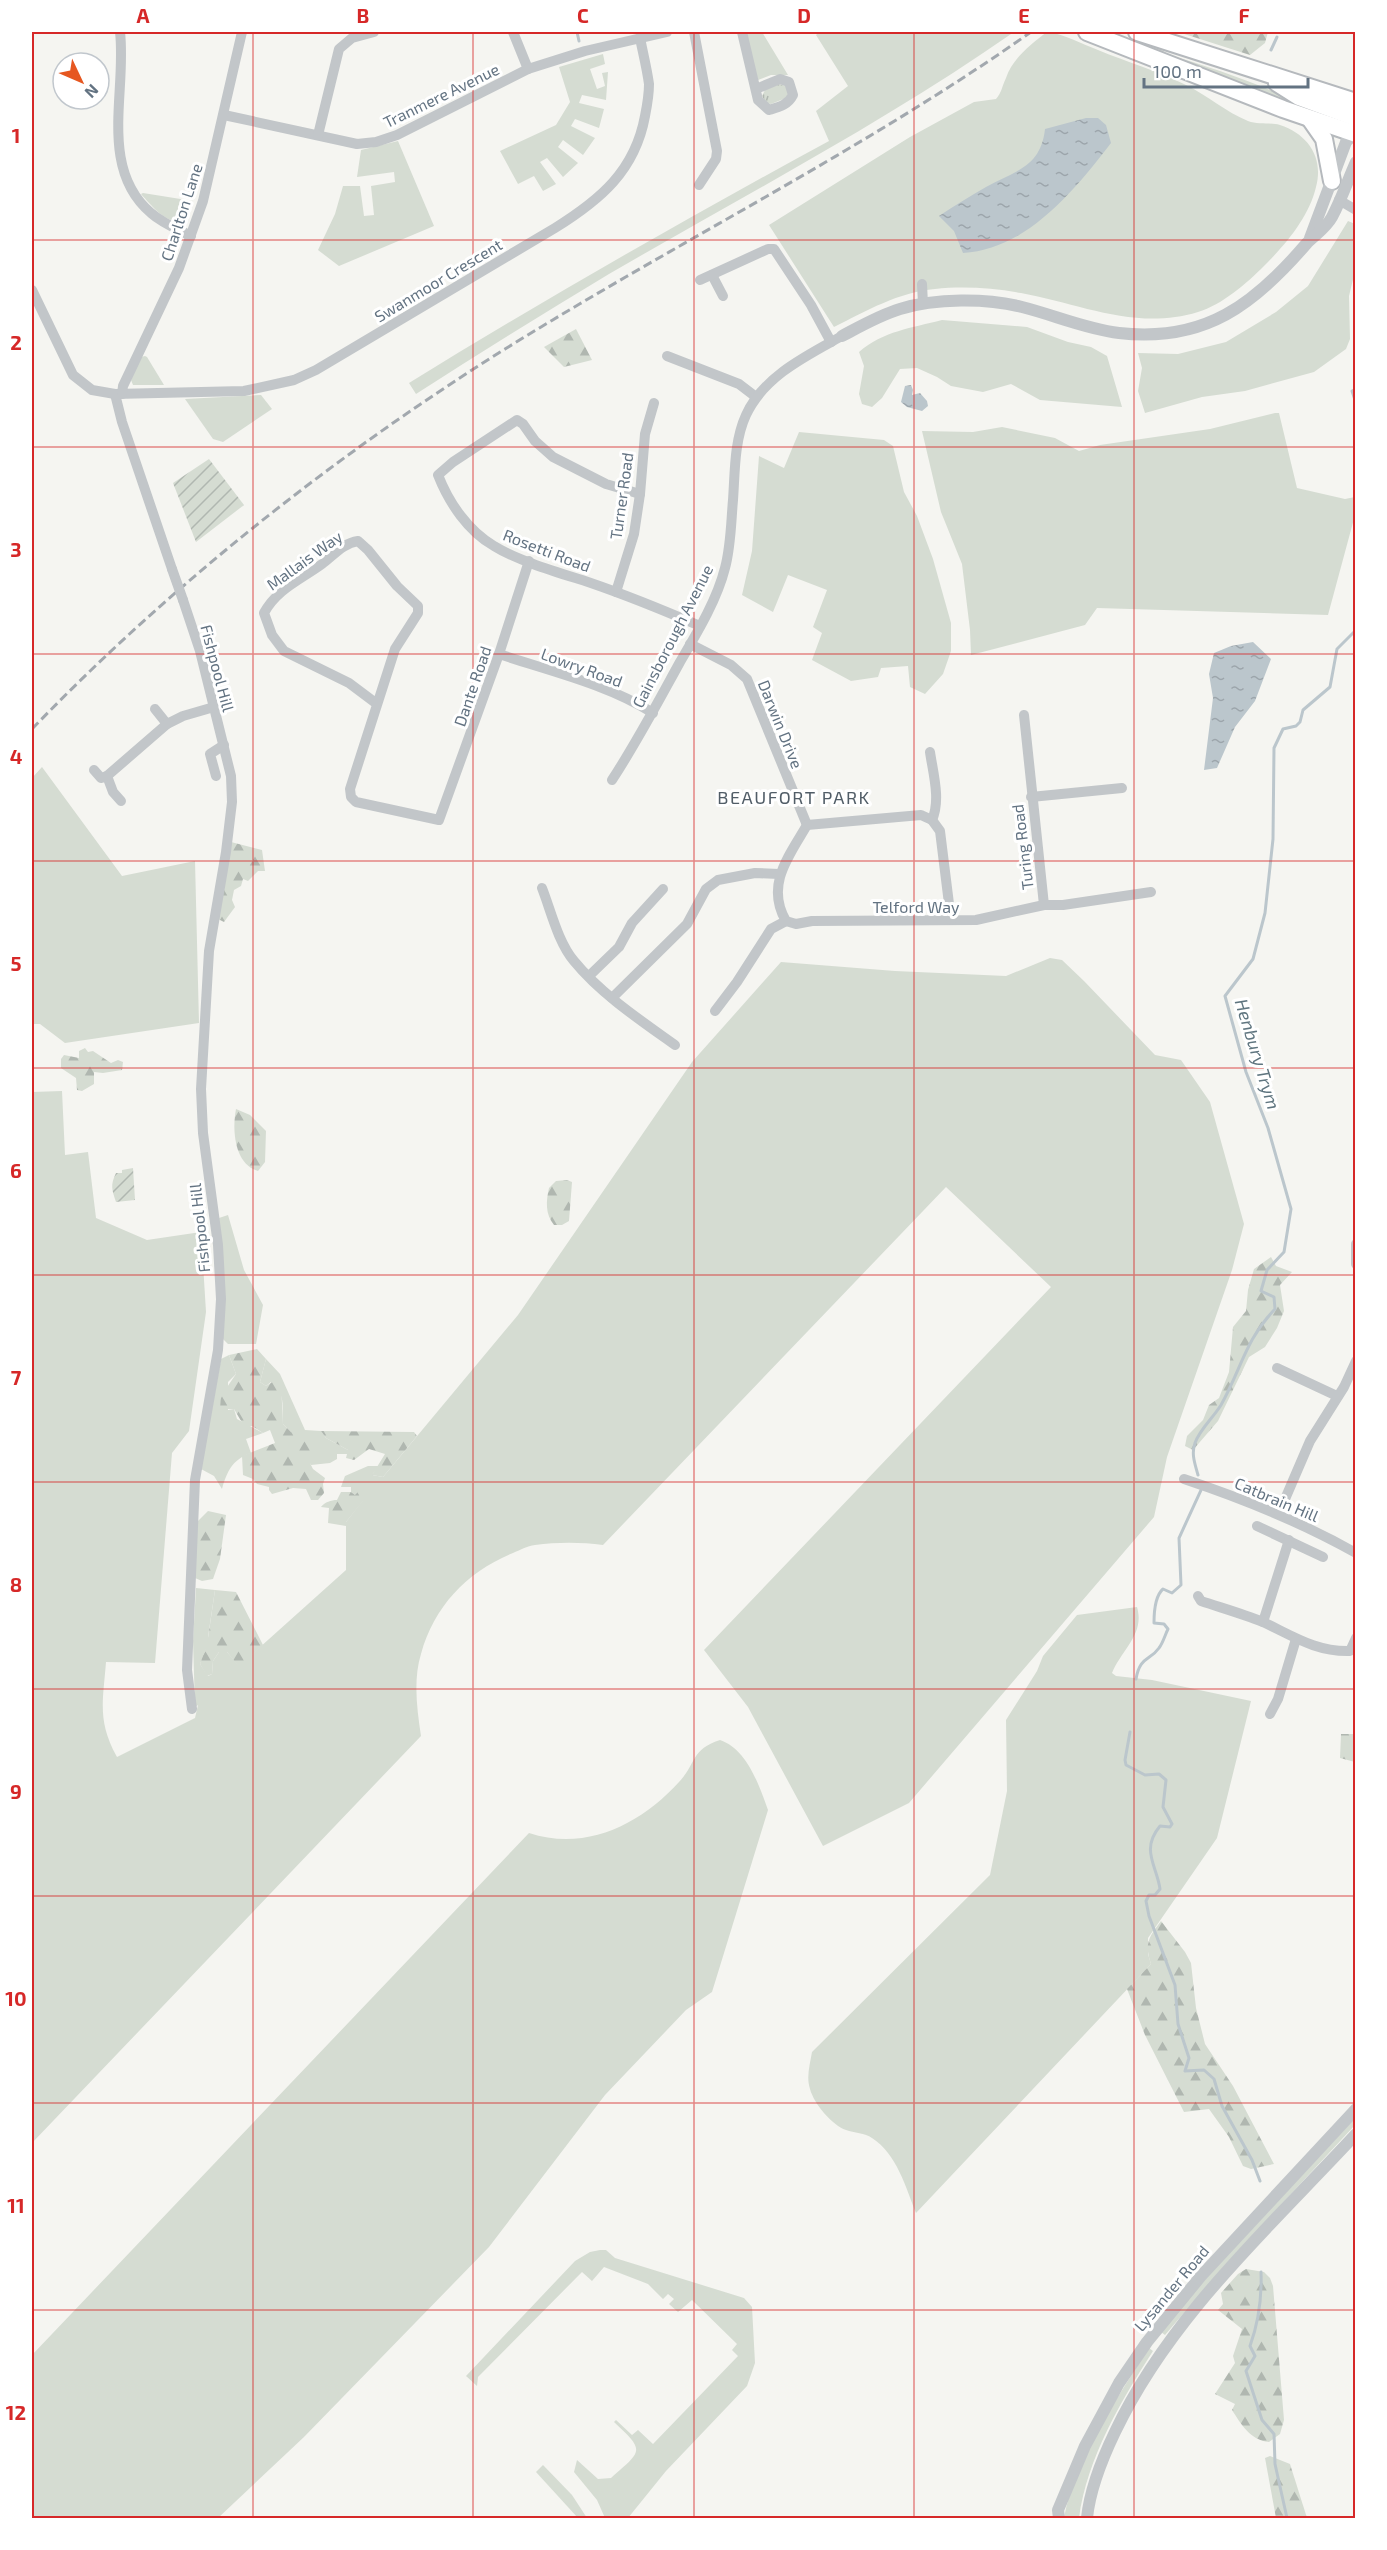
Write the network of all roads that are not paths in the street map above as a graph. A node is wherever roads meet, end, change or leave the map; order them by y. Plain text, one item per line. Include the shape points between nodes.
1 (120, 32) edge
2 (242, 32) edge
3 (374, 32) edge
4 (513, 32) edge
5 (668, 32) edge
6 (694, 32) edge
7 (742, 32) edge
8 (1087, 32) edge
9 (1137, 32) edge
10 (640, 38) junction
11 (528, 69) junction
12 (1259, 71) junction
13 (756, 89) dead end
14 (1356, 102) edge
15 (224, 115) junction
16 (1310, 118) junction
17 (1355, 129) edge
18 (318, 135) junction
19 (1356, 162) edge
20 (1332, 181) junction
21 (699, 185) dead end
22 (1339, 200) junction
23 (1356, 210) edge
24 (191, 236) junction
25 (1308, 242) junction
26 (712, 275) junction
27 (700, 280) dead end
28 (922, 284) dead end
29 (33, 296) edge
30 (723, 297) dead end
31 (923, 304) junction
32 (837, 339) junction
33 (667, 356) dead end
34 (119, 394) junction
35 (756, 397) junction
36 (654, 404) dead end
37 (640, 494) junction
38 (529, 561) junction
39 (616, 592) junction
40 (700, 626) junction
41 (690, 644) junction
42 (499, 654) junction
43 (377, 704) junction
44 (214, 707) junction
45 (155, 709) dead end
46 (652, 713) junction
47 (1024, 715) dead end
48 (167, 724) junction
49 (224, 745) junction
50 (930, 752) dead end
51 (94, 770) dead end
52 (107, 776) junction
53 (216, 776) dead end
54 (612, 780) dead end
55 (1122, 788) dead end
56 (350, 789) joint
57 (1032, 797) junction
58 (121, 801) dead end
59 (932, 820) junction
60 (807, 825) junction
61 (779, 874) junction
62 (542, 888) dead end
63 (663, 889) dead end
64 (1151, 892) dead end
65 (1044, 905) junction
66 (951, 920) junction
67 (786, 921) junction
68 (589, 976) junction
69 (612, 998) junction
70 (715, 1011) dead end
71 (675, 1045) dead end
72 (1356, 1244) edge
73 (1356, 1264) edge
74 (1356, 1361) edge
75 (1277, 1368) dead end
76 (1344, 1387) junction
77 (1356, 1391) edge
78 (1337, 1396) junction
79 (1184, 1479) dead end
80 (1279, 1513) junction
81 (1257, 1526) dead end
82 (1289, 1540) junction
83 (1356, 1553) edge
84 (1323, 1557) dead end
85 (1198, 1596) dead end
86 (1263, 1622) junction
87 (1356, 1638) edge
88 (1296, 1639) junction
89 (1353, 1653) edge
90 (192, 1709) dead end
91 (1270, 1714) dead end
92 (1356, 2109) edge
93 (1356, 2134) edge
94 (1057, 2516) edge
95 (1087, 2518) edge

1 - 24 street via 118,145 123,171 129,187 149,212
2 - 15 street, Charlton Lane
3 - 18 street via 352,38 339,49
4 - 11 street
5 - 10 street, Tranmere Avenue
6 - 21 street via 717,151
7 - 13 street
8 - 16 main road
9 - 12 main road
10 - 11 street, Tranmere Avenue
10 - 34 street, Swanmoor Crescent via 649,85 644,124 620,175 585,210 294,380 244,391
11 - 18 street, Tranmere Avenue via 376,142 357,144
12 - 14 main road
12 - 17 main road
15 - 18 street, Tranmere Avenue
15 - 24 street, Charlton Lane
16 - 17 main road
16 - 20 main road via 1324,139
17 - 20 street, Gainsborough Avenue
19 - 22 street, Gainsborough Avenue
20 - 25 street, Gainsborough Avenue
22 - 23 street
22 - 25 street, Gainsborough Avenue via 1326,226
24 - 34 street, Charlton Lane
25 - 31 street, Gainsborough Avenue via 1274,280 1238,309 1172,332 1120,333 1003,303
26 - 27 street
26 - 30 street
26 - 32 street via 774,249
28 - 31 street
29 - 34 street, Swanmoor Crescent via 73,375 92,390
31 - 32 street, Gainsborough Avenue via 901,309
32 - 35 street, Gainsborough Avenue via 797,361
33 - 35 street via 739,384
34 - 44 street, Fishpool Hill, bridge via 122,422 200,651
35 - 40 street, Gainsborough Avenue via 745,416 737,449 725,568
36 - 37 street, Turner Road via 645,434
37 - 38 street, Rosetti Road via 606,484 553,458 517,420 438,475 446,494 473,529 494,547
37 - 39 street, Turner Road via 634,534
38 - 39 street, Rosetti Road
38 - 42 street, Dante Road
39 - 40 street, Rosetti Road
40 - 41 street, Gainsborough Avenue
41 - 46 street, Gainsborough Avenue
41 - 60 street, Darwin Drive via 731,665 747,679
42 - 46 street, Lowry Road via 605,690
42 - 56 street, Dante Road via 439,820 356,802
43 - 43 street, Mallais Way via 349,683 284,651 264,614 285,588 352,542 363,544 418,606 418,613 395,649
43 - 56 street, Mallais Way
44 - 48 street
44 - 49 street, Fishpool Hill
45 - 48 street
46 - 54 street, Gainsborough Avenue
47 - 57 street, Turing Road
48 - 52 street
49 - 53 street via 210,754
49 - 90 street, Fishpool Hill via 232,802 209,951 201,1089 221,1299 218,1350 195,1480 187,1670
50 - 59 street via 936,797
51 - 52 street via 101,778
52 - 58 street via 112,792
55 - 57 street
57 - 65 street, Turing Road
59 - 60 street via 921,815
59 - 66 street via 940,831
60 - 61 street
61 - 67 street via 781,911
61 - 69 street via 755,873 718,880 706,889 687,924
62 - 68 street via 573,960
63 - 68 street via 632,923 619,947
64 - 65 street, Turing Road
65 - 66 street, Telford Way via 976,920
66 - 67 street, Telford Way via 796,924
67 - 70 street via 771,929
68 - 69 street
69 - 71 street
72 - 73 street
74 - 76 street
75 - 78 street
76 - 77 street
76 - 78 street
78 - 80 street via 1310,1441
79 - 80 street, Catbrain Hill
80 - 83 street, Catbrain Hill
81 - 82 street
82 - 84 street
82 - 86 street
85 - 86 street via 1201,1601
86 - 88 street
87 - 89 street
88 - 89 street via 1331,1651
88 - 91 street
92 - 94 street, Lysander Road via 1201,2277 1147,2342 1091,2435
93 - 95 street, Lysander Road via 1200,2302 1151,2365 1103,2457

